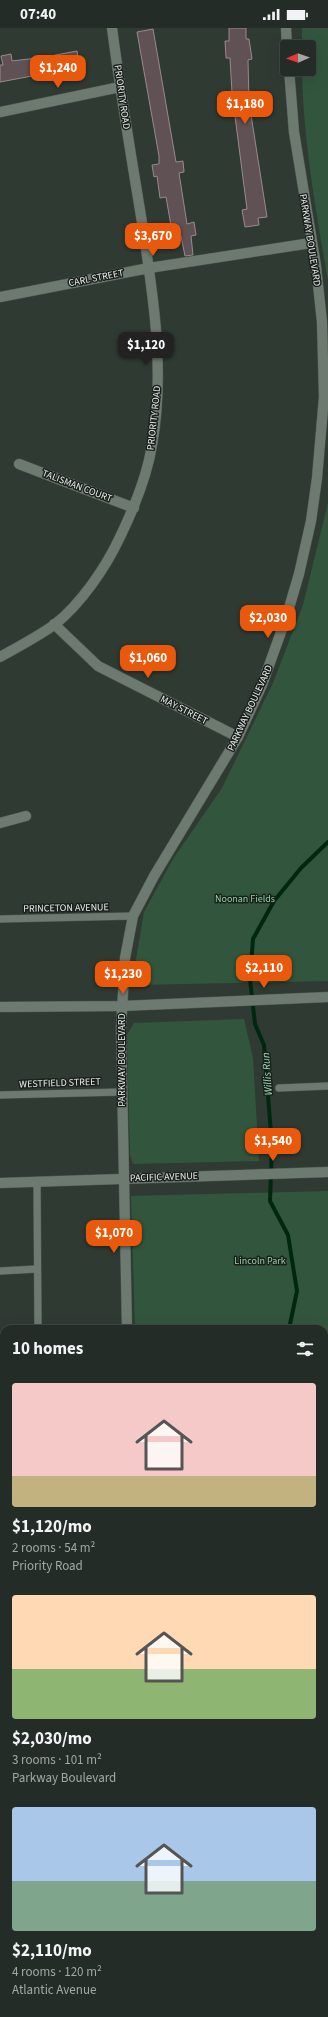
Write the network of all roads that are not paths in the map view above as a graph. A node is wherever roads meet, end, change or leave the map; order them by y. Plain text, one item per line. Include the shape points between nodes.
1 (112, 28) edge
2 (286, 28) edge
3 (287, 40) edge
4 (290, 76) edge
5 (120, 87) junction
6 (0, 112) edge
7 (311, 242) junction
8 (149, 268) junction
9 (0, 296) edge
10 (19, 464) dead end
11 (134, 508) junction
12 (54, 624) junction
13 (0, 657) edge
14 (238, 737) junction
15 (26, 816) dead end
16 (0, 823) edge
17 (133, 916) junction
18 (0, 919) edge
19 (328, 998) edge
20 (122, 1006) junction
21 (0, 1007) edge
22 (328, 1086) edge
23 (279, 1088) dead end
24 (121, 1092) junction
25 (0, 1095) edge
26 (328, 1172) edge
27 (123, 1178) junction
28 (36, 1182) junction
29 (0, 1183) edge
30 (37, 1269) junction
31 (0, 1271) edge
32 (38, 1325) edge
33 (127, 1325) edge

1 - 5 street, PRIORITY ROAD
2 - 3 street
4 - 7 street, PARKWAY BOULEVARD via 294,132
5 - 6 street
5 - 8 street, PRIORITY ROAD
7 - 8 street, CARL STREET
7 - 14 street, PARKWAY BOULEVARD via 322,322 324,397 311,521 299,574 275,652
8 - 9 street, CARL STREET
8 - 11 street, PRIORITY ROAD via 158,386 152,446
10 - 11 street, TALISMAN COURT
11 - 12 street, PRIORITY ROAD via 107,563 90,588
12 - 13 street, PRIORITY ROAD
12 - 14 street, MAY STREET via 98,666
14 - 17 street, PARKWAY BOULEVARD via 154,876
15 - 16 street
17 - 18 lane, PRINCETON AVENUE
17 - 20 street, PARKWAY BOULEVARD via 125,958
19 - 20 street
20 - 21 street
20 - 24 street, PARKWAY BOULEVARD
22 - 23 lane
24 - 25 lane, WESTFIELD STREET
24 - 27 street, PARKWAY BOULEVARD
26 - 27 street, PACIFIC AVENUE
27 - 28 street, PACIFIC AVENUE
27 - 33 street, PARKWAY BOULEVARD
28 - 29 street, PACIFIC AVENUE
28 - 30 lane
30 - 31 lane
30 - 32 lane

